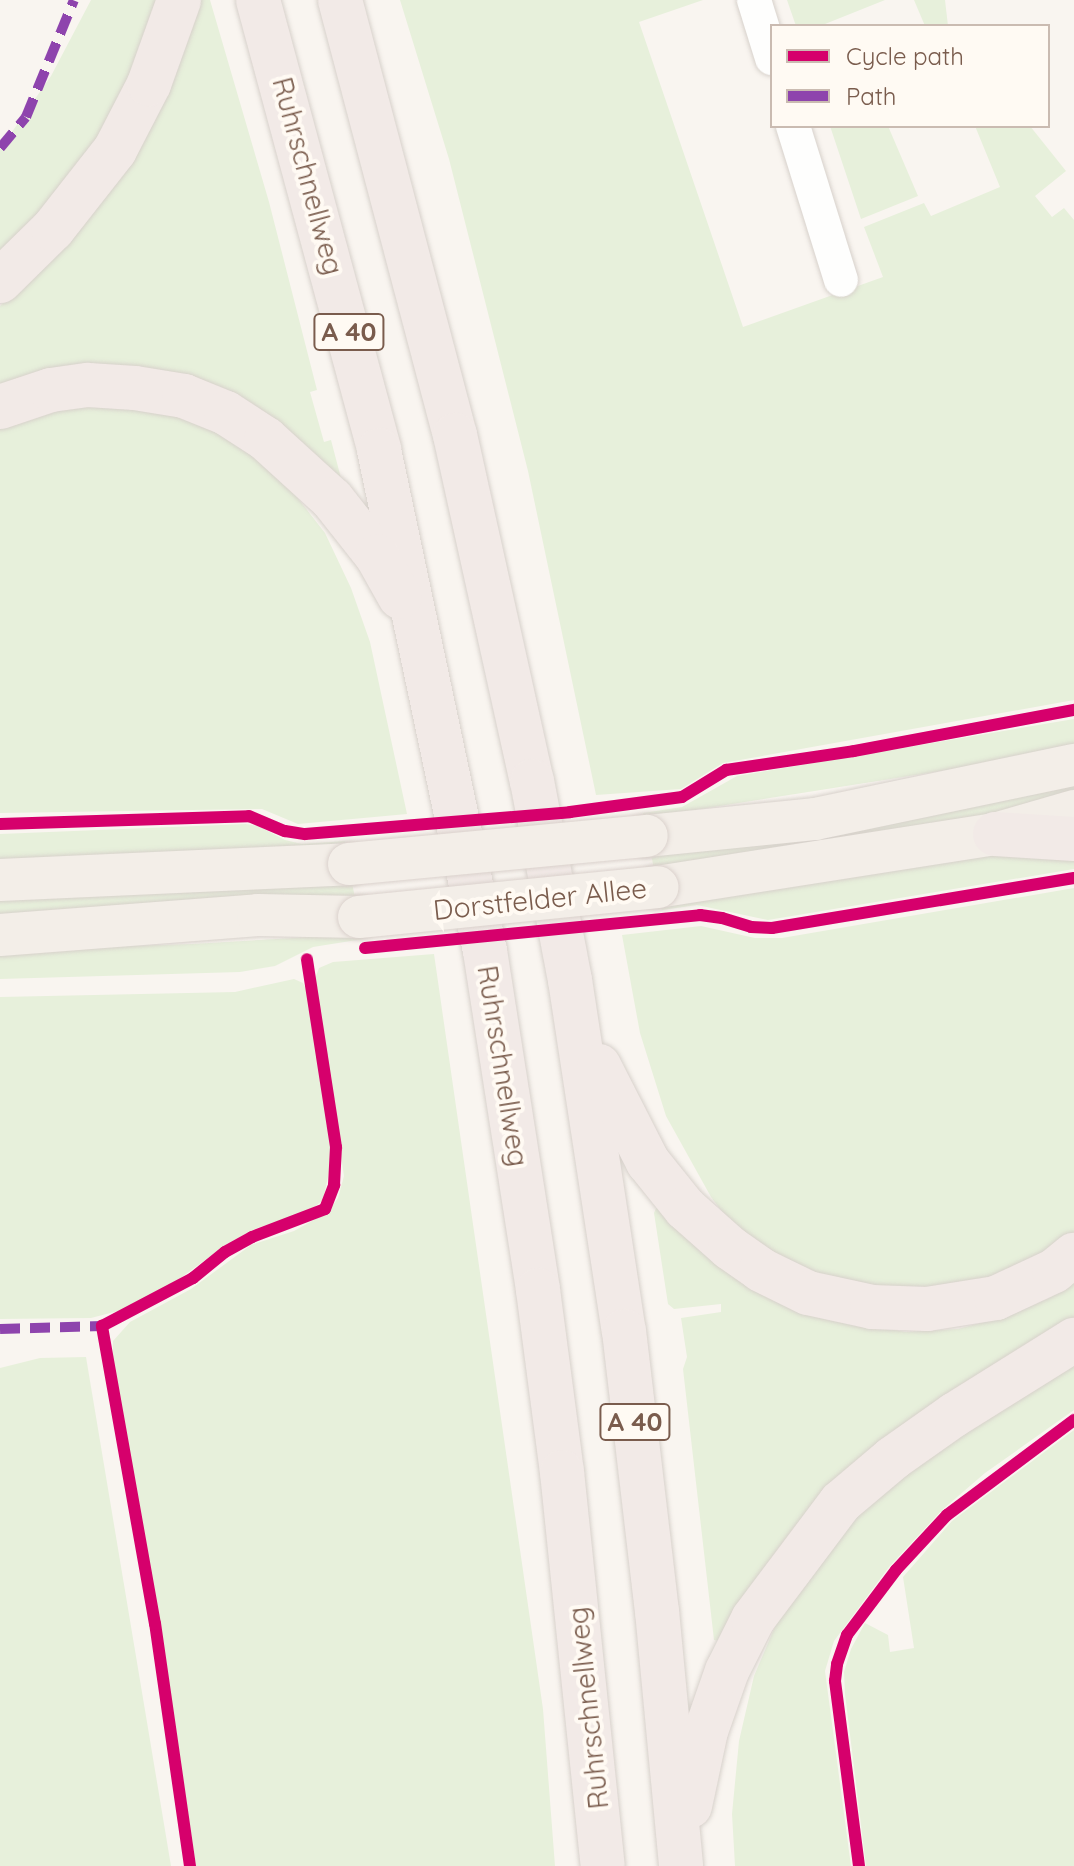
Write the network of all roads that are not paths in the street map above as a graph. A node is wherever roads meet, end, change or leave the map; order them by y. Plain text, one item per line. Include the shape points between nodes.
1 (179, 0) edge
2 (258, 0) edge
3 (340, 0) edge
4 (754, 0) edge
5 (770, 52) edge
6 (794, 128) edge
7 (841, 280) dead end
8 (0, 281) edge
9 (0, 407) edge
10 (428, 668) junction
11 (1074, 765) edge
12 (1074, 811) edge
13 (995, 834) junction
14 (1074, 839) edge
15 (0, 880) edge
16 (0, 935) edge
17 (570, 980) junction
18 (1074, 1255) edge
19 (1074, 1340) edge
20 (603, 1866) edge
21 (682, 1866) edge

1 - 8 highway via 149,84 115,150 53,229
2 - 10 highway, Ruhrschnellweg / A 40 via 346,316
3 - 17 highway, A 40 via 462,465
4 - 5 lane
6 - 7 lane
9 - 10 highway via 51,390 88,385 184,396 226,413 303,470 357,528 394,584
10 - 20 highway, Ruhrschnellweg / A 40 via 485,951 538,1290 578,1608
11 - 15 main road, Dorstfelder Allee, bridge via 815,819 349,864
12 - 13 main road, Dorstfelder Allee
13 - 14 highway
13 - 16 main road, Dorstfelder Allee, bridge via 657,887 359,917 258,915
17 - 18 highway via 595,1059 648,1162 685,1208 761,1270 837,1301 927,1309 996,1298 1054,1271
17 - 21 highway, A 40 via 624,1331
19 - 21 highway via 893,1458 841,1502 784,1573 727,1671 706,1731 692,1783

